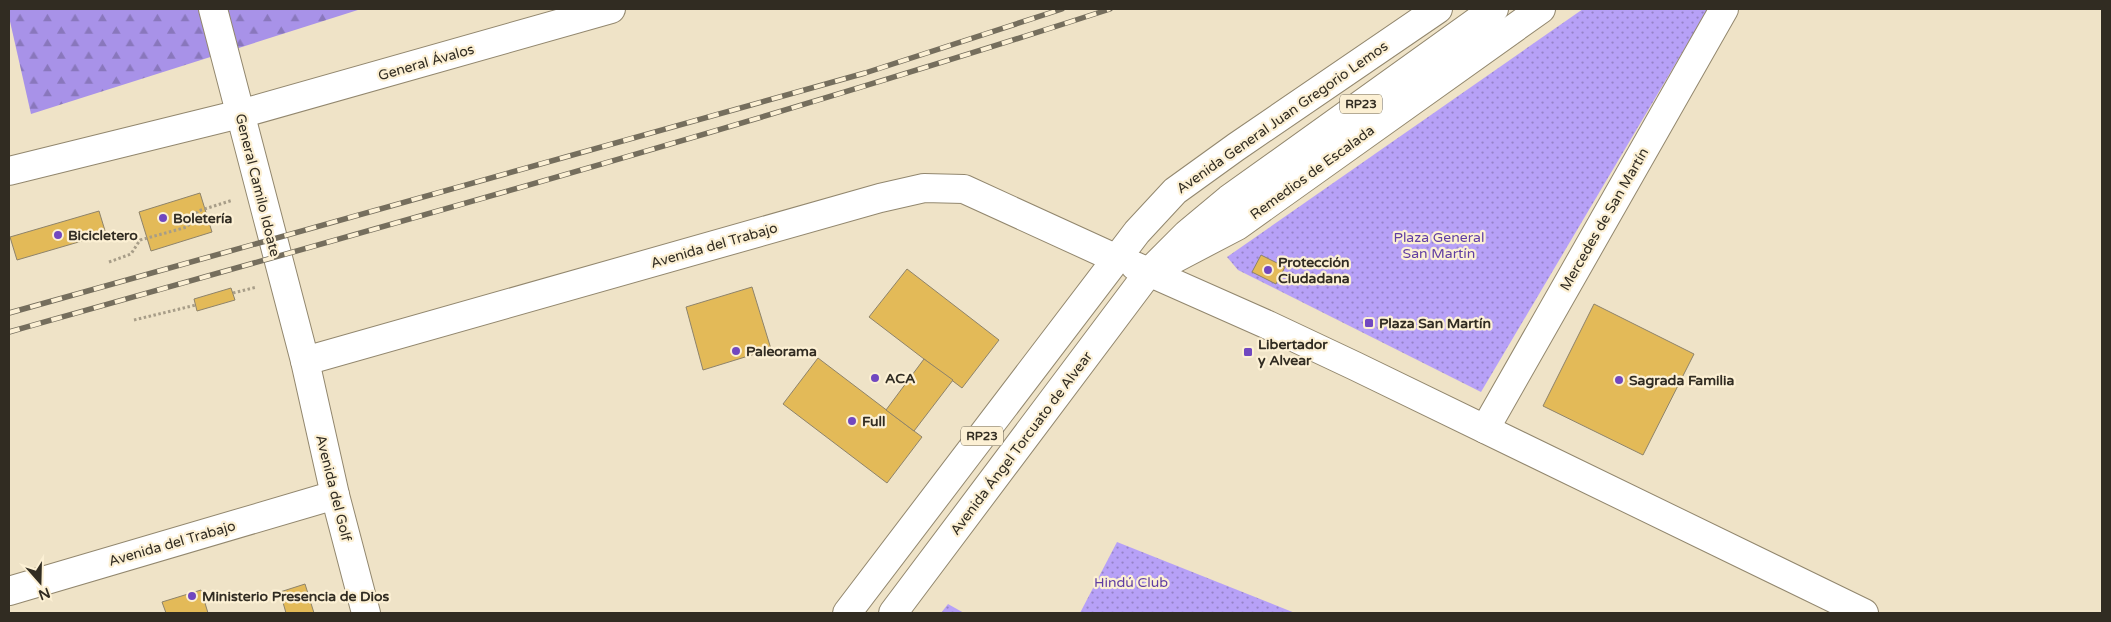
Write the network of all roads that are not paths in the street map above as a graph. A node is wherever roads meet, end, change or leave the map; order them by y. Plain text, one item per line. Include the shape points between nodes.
1 (213, 9) edge
2 (611, 9) edge
3 (1438, 9) edge
4 (1494, 9) edge
5 (1541, 9) edge
6 (1724, 9) edge
7 (240, 114) junction
8 (9, 171) edge
9 (1117, 259) junction
10 (1149, 272) junction
11 (305, 361) junction
12 (1485, 429) junction
13 (335, 496) junction
14 (9, 591) edge
15 (366, 613) edge
16 (847, 613) edge
17 (893, 613) edge
18 (1864, 613) edge

1 - 7 main road, General Camilo Idoate
2 - 7 main road, General Ávalos
3 - 9 main road, Avenida General Juan Gregorio Lemos / RP23 via 1175,191
4 - 10 main road, RP23 via 1229,200 1187,234
5 - 10 main road, Remedios de Escalada via 1237,226
6 - 12 main road, Mercedes de San Martín
7 - 8 main road, General Ávalos
7 - 11 main road, General Camilo Idoate
9 - 10 main road, Avenida del Trabajo
9 - 11 main road, Avenida del Trabajo via 964,189 924,188
9 - 16 main road, RP23
10 - 12 main road, Avenida del Trabajo
10 - 17 main road, Avenida Ángel Torcuato de Alvear / RP23
11 - 13 main road, Avenida del Golf
12 - 18 main road, Avenida del Trabajo
13 - 14 main road, Avenida del Trabajo
13 - 15 main road, Avenida del Golf

